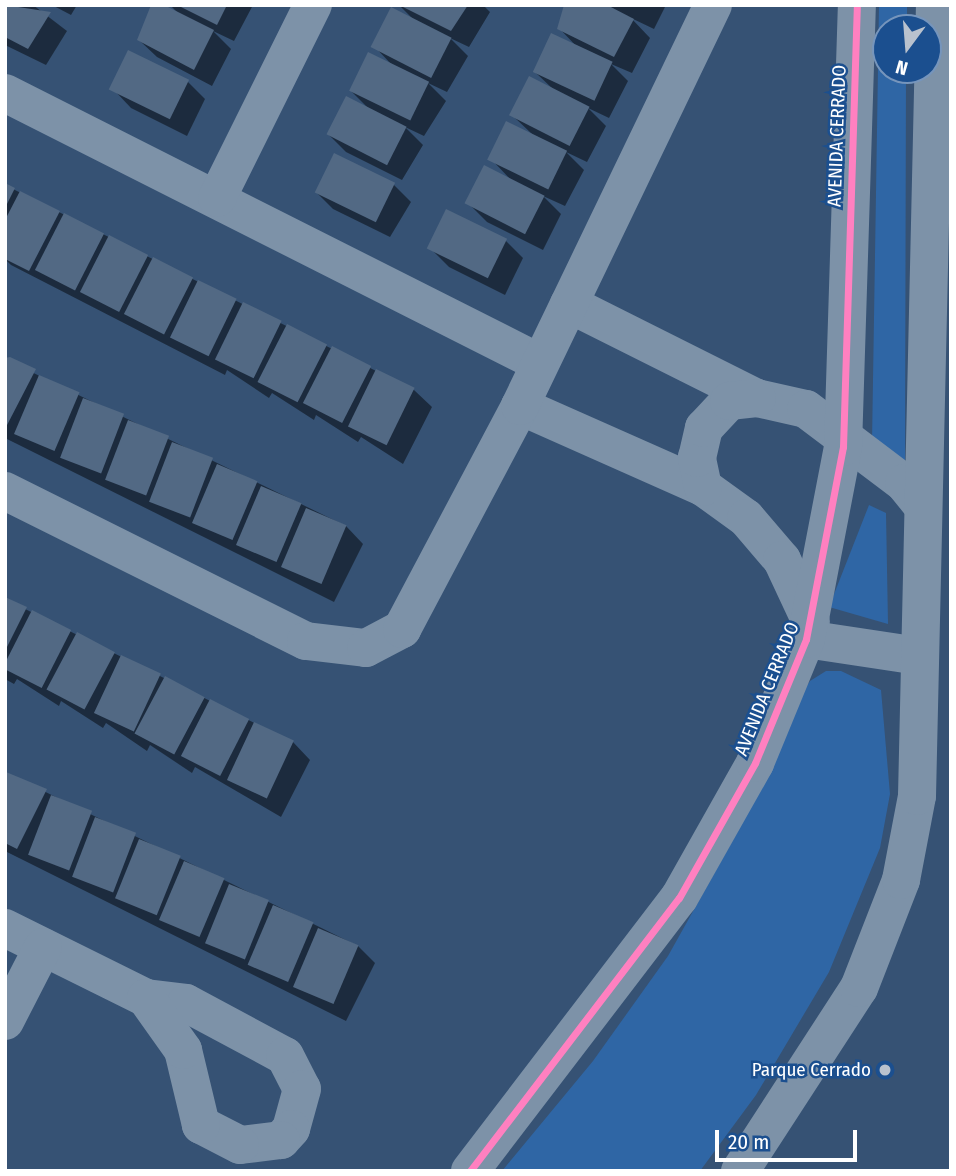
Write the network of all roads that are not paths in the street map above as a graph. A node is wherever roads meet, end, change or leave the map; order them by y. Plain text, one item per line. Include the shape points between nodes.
1 (313, 5) edge
2 (713, 5) edge
3 (857, 5) edge
4 (935, 5) edge
5 (5, 93) edge
6 (217, 198) junction
7 (569, 304) junction
8 (540, 363) junction
9 (757, 398) junction
10 (520, 406) junction
11 (843, 441) junction
12 (703, 487) junction
13 (5, 491) edge
14 (922, 505) junction
15 (808, 630) junction
16 (919, 656) junction
17 (5, 928) edge
18 (43, 947) junction
19 (146, 998) dead end
20 (5, 1021) edge
21 (470, 1171) edge
22 (740, 1171) edge

1 - 6 street
2 - 7 street
3 - 11 street, AVENIDA CERRADO
4 - 14 street
5 - 6 street
6 - 8 street
7 - 8 street
7 - 9 street
8 - 10 street
9 - 11 street via 806,410
9 - 12 street via 729,401 704,428 697,458
10 - 12 street
10 - 13 street via 402,629 366,648 306,641
11 - 14 street via 904,483
11 - 15 street, AVENIDA CERRADO
12 - 15 street via 746,518 782,560
14 - 16 street
15 - 16 street
15 - 21 street, AVENIDA CERRADO via 755,763 679,898
16 - 22 street via 917,796 901,880 859,988
17 - 18 street
18 - 19 street
18 - 20 street

